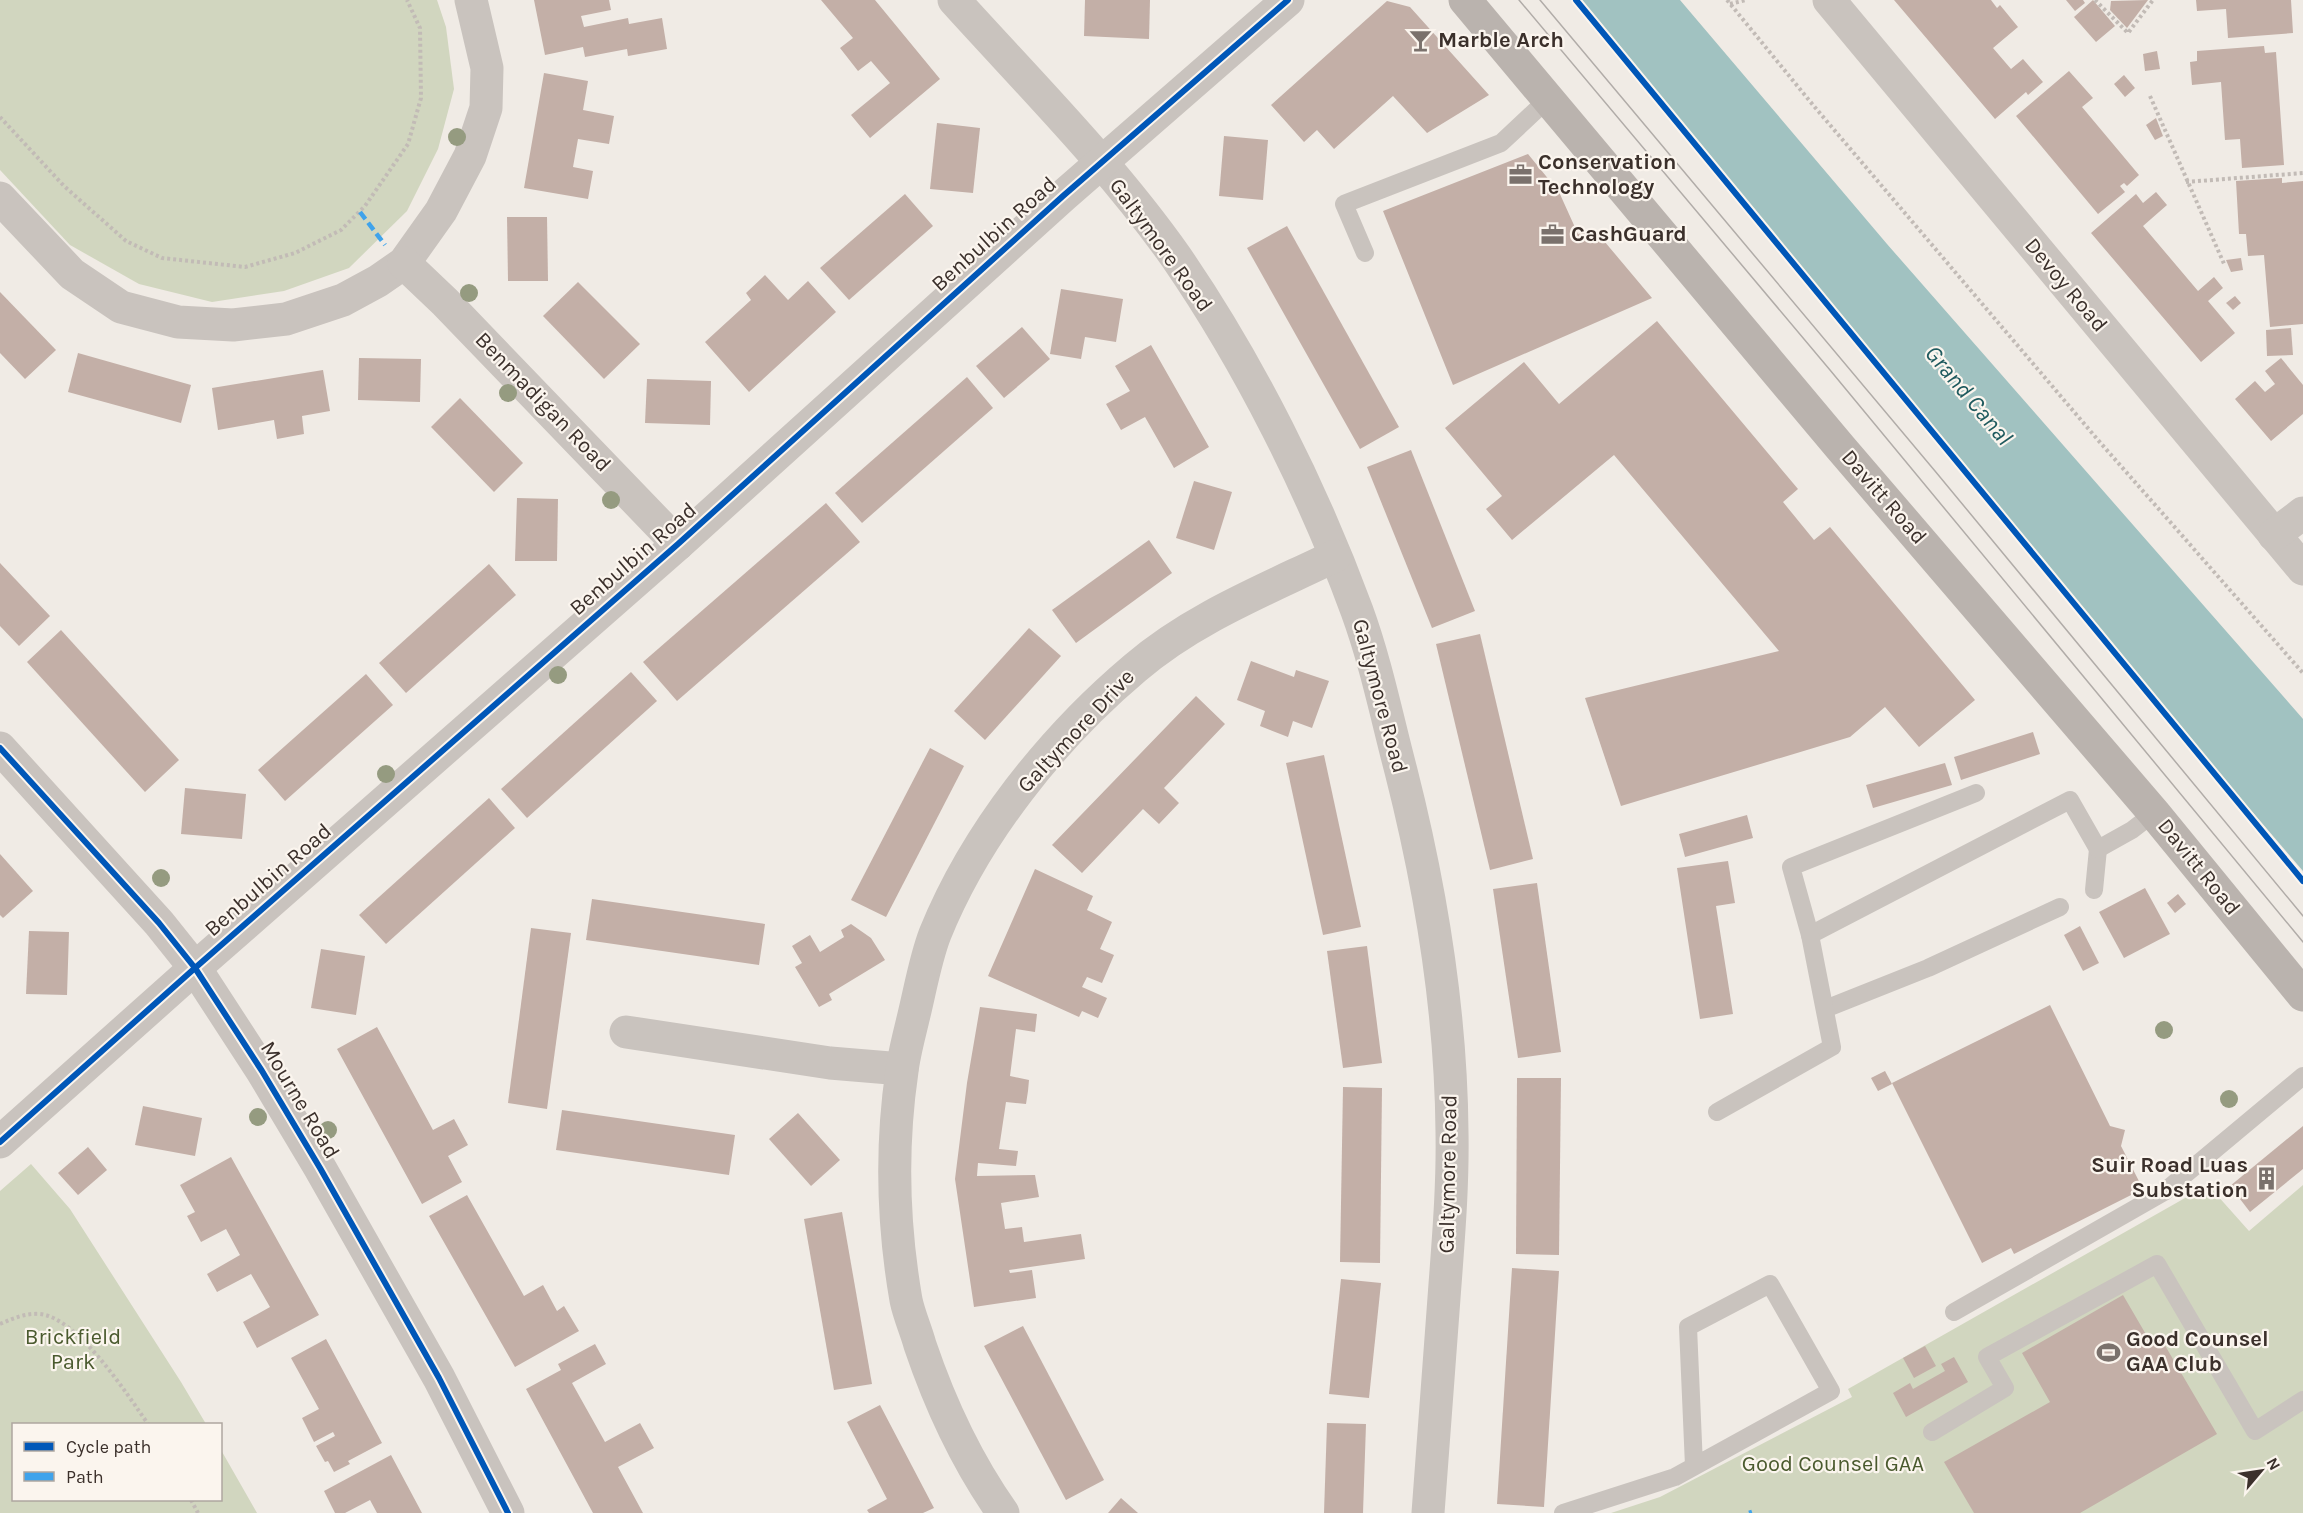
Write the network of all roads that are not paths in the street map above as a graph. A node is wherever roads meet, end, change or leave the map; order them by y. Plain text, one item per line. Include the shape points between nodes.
1 (471, 0) edge
2 (954, 0) edge
3 (1288, 0) edge
4 (1465, 0) edge
5 (1829, 0) edge
6 (1548, 99) junction
7 (1102, 164) junction
8 (0, 198) edge
9 (1365, 253) dead end
10 (404, 263) junction
11 (2303, 513) edge
12 (2274, 535) junction
13 (678, 544) junction
14 (1335, 556) junction
15 (2303, 569) edge
16 (0, 748) edge
17 (1976, 793) dead end
18 (2154, 813) junction
19 (2098, 849) junction
20 (2094, 890) dead end
21 (2060, 907) dead end
22 (1810, 935) junction
23 (195, 968) junction
24 (2303, 994) edge
25 (1825, 1009) junction
26 (626, 1032) dead end
27 (902, 1070) junction
28 (2303, 1076) edge
29 (1717, 1112) dead end
30 (0, 1142) edge
31 (1954, 1312) dead end
32 (2303, 1400) edge
33 (1932, 1432) dead end
34 (1694, 1466) junction
35 (508, 1513) edge
36 (1003, 1513) edge
37 (1428, 1513) edge
38 (1563, 1513) edge

1 - 10 street via 487,68 486,108 465,165 441,211
2 - 7 street, Galtymore Road
3 - 7 street, Benbulbin Road
4 - 6 main road, Davitt Road
5 - 12 street, Devoy Road
6 - 9 lane via 1501,143 1344,204
6 - 18 main road, Davitt Road
7 - 13 street, Benbulbin Road
7 - 14 street, Galtymore Road via 1176,257 1227,340 1279,432
8 - 10 street via 72,274 121,307 178,322 233,325 286,319 343,300
10 - 13 street, Benmadigan Road
11 - 12 street
12 - 15 street, Devoy Road
13 - 23 street, Benbulbin Road
14 - 27 street, Galtymore Drive via 1181,634 1104,695 1036,768 972,857 935,935
14 - 37 street, Galtymore Road via 1358,614 1414,822 1444,989 1452,1199
16 - 23 street, Mourne Road
17 - 22 lane via 1791,867
18 - 19 lane
18 - 24 main road, Davitt Road
19 - 20 lane
19 - 22 lane via 2070,800
21 - 25 lane via 1928,968
22 - 25 lane
23 - 30 street, Benbulbin Road
23 - 35 street, Mourne Road via 320,1168 439,1378
25 - 29 lane via 1832,1047
26 - 27 street
27 - 36 street, Galtymore Drive via 895,1143 906,1302 936,1392
28 - 31 lane via 2164,1192
32 - 33 lane via 2255,1431 2157,1264 1987,1357 2005,1388
34 - 34 lane via 1831,1391 1770,1284 1688,1327
34 - 38 lane via 1675,1477

